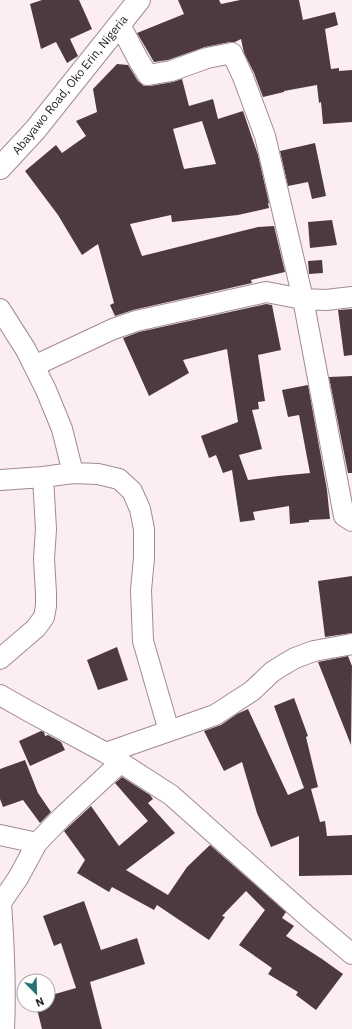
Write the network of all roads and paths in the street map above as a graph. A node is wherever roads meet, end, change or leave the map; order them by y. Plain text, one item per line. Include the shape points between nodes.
1 (139, 0) edge
2 (120, 25) junction
3 (0, 168) edge
4 (352, 297) edge
5 (303, 299) junction
6 (0, 309) edge
7 (34, 366) junction
8 (73, 473) junction
9 (43, 477) junction
10 (0, 480) edge
11 (352, 521) edge
12 (352, 644) edge
13 (0, 659) edge
14 (0, 695) edge
15 (169, 731) junction
16 (113, 758) junction
17 (0, 835) edge
18 (37, 843) junction
19 (0, 904) edge
20 (352, 954) edge
21 (4, 1029) edge

1 - 2 street, Abayawo Road, Oko Erin, Nigeria
2 - 3 street, Abayawo Road, Oko Erin, Nigeria via 36,130
2 - 5 street via 148,75 232,53 266,136
4 - 5 street
5 - 7 street via 266,292 136,321
5 - 11 street via 344,516
6 - 7 street
7 - 8 street via 62,429
8 - 9 street
8 - 15 street via 119,478 132,492 140,509 144,529 141,590 143,641
9 - 10 street
9 - 13 street via 46,529 44,617 36,628
12 - 15 street via 314,651 295,658 215,715
14 - 16 street
15 - 16 street
16 - 18 street
16 - 20 street via 171,795
17 - 18 street
18 - 19 street
19 - 21 street via 4,952

